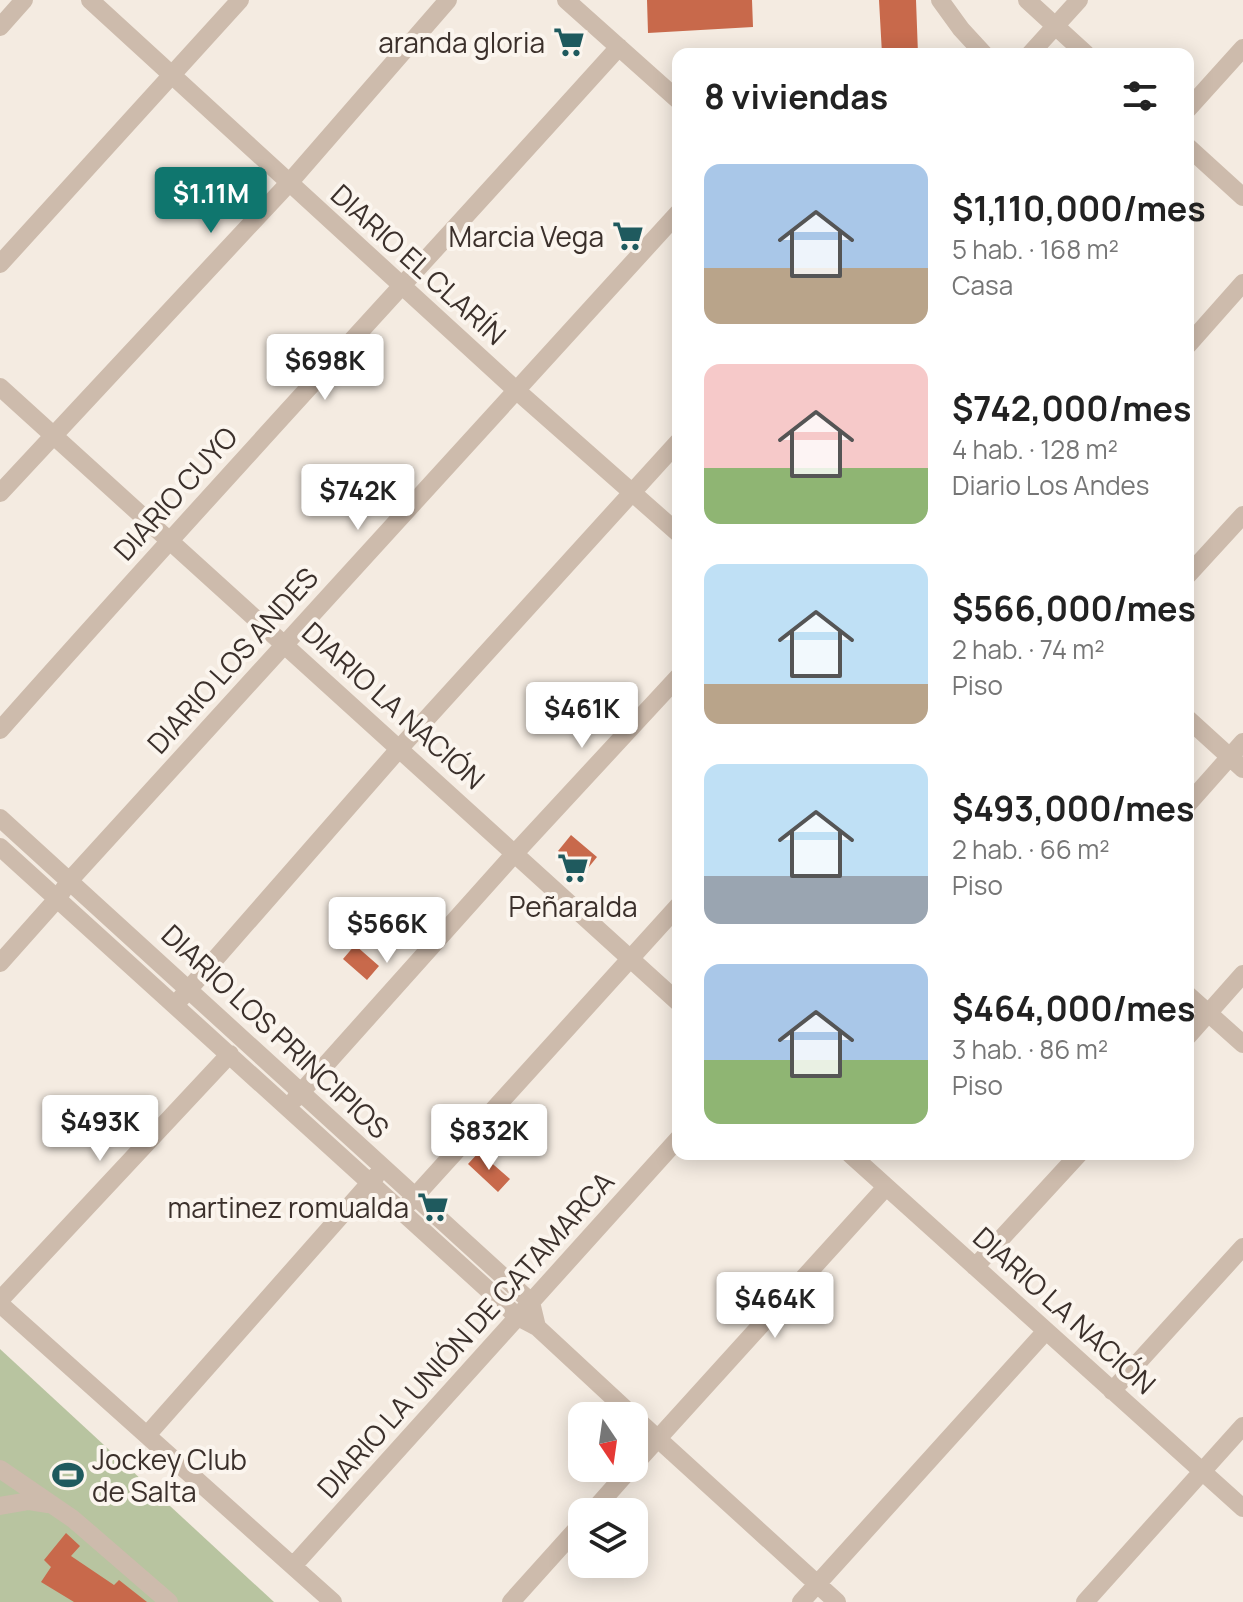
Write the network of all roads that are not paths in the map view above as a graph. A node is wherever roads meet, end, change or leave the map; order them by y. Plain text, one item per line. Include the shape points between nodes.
1 (24, 0) edge
2 (90, 0) edge
3 (240, 0) edge
4 (448, 0) edge
5 (566, 0) edge
6 (940, 0) edge
7 (1027, 0) edge
8 (1079, 0) edge
9 (1055, 26) junction
10 (0, 27) edge
11 (619, 47) junction
12 (978, 48) edge
13 (1035, 48) edge
14 (1079, 48) edge
15 (1243, 48) edge
16 (172, 74) junction
17 (672, 95) edge
18 (1194, 102) edge
19 (1194, 152) edge
20 (289, 183) junction
21 (1243, 197) edge
22 (672, 220) edge
23 (0, 264) edge
24 (1243, 283) edge
25 (403, 286) junction
26 (1194, 338) edge
27 (0, 387) edge
28 (516, 390) junction
29 (52, 435) junction
30 (672, 449) edge
31 (632, 492) junction
32 (0, 493) edge
33 (1243, 515) edge
34 (672, 528) edge
35 (168, 540) junction
36 (1194, 568) edge
37 (283, 644) junction
38 (672, 683) edge
39 (1194, 724) edge
40 (0, 730) edge
41 (1243, 742) edge
42 (399, 749) junction
43 (1236, 763) edge
44 (1194, 799) edge
45 (0, 818) edge
46 (0, 847) edge
47 (516, 852) junction
48 (70, 880) junction
49 (57, 899) junction
50 (672, 913) edge
51 (630, 959) junction
52 (0, 963) edge
53 (1243, 974) edge
54 (189, 988) junction
55 (672, 997) edge
56 (1194, 1000) edge
57 (175, 1005) junction
58 (1209, 1013) junction
59 (1194, 1029) edge
60 (1243, 1044) edge
61 (230, 1054) junction
62 (301, 1093) junction
63 (287, 1107) junction
64 (672, 1146) edge
65 (864, 1160) edge
66 (1073, 1160) edge
67 (383, 1167) junction
68 (371, 1183) junction
69 (886, 1187) junction
70 (415, 1195) junction
71 (402, 1211) junction
72 (1243, 1247) edge
73 (975, 1267) junction
74 (0, 1302) edge
75 (531, 1302) junction
76 (518, 1317) junction
77 (537, 1327) junction
78 (1045, 1332) junction
79 (1112, 1391) junction
80 (619, 1402) edge
81 (1243, 1426) edge
82 (648, 1429) edge
83 (148, 1434) junction
84 (657, 1438) junction
85 (648, 1448) edge
86 (0, 1469) edge
87 (1202, 1470) junction
88 (618, 1482) edge
89 (604, 1498) edge
90 (49, 1504) junction
91 (0, 1506) edge
92 (1243, 1508) edge
93 (568, 1539) edge
94 (293, 1566) junction
95 (818, 1584) junction
96 (169, 1602) edge
97 (333, 1602) edge
98 (511, 1602) edge
99 (801, 1602) edge
100 (837, 1602) edge
101 (1085, 1602) edge

1 - 10 street
2 - 16 street, DIARIO EL CLARÍN
3 - 16 street
4 - 20 street
5 - 11 street
6 - 12 street
7 - 9 street
8 - 9 street
9 - 13 street
9 - 14 street
11 - 17 street
11 - 25 street, DIARIO CUYO
15 - 18 street
16 - 20 street, DIARIO EL CLARÍN
16 - 23 street
19 - 21 street
20 - 25 street, DIARIO EL CLARÍN
20 - 29 street
22 - 28 street, DIARIO LOS ANDES
24 - 26 street
25 - 28 street, DIARIO EL CLARÍN
25 - 35 street, DIARIO CUYO
27 - 29 street, DIARIO LA NACIÓN
28 - 31 street, DIARIO EL CLARÍN
28 - 37 street, DIARIO LOS ANDES
29 - 32 street
29 - 35 street, DIARIO LA NACIÓN
30 - 31 street
31 - 34 street, DIARIO EL CLARÍN
31 - 42 street
33 - 36 street
35 - 37 street, DIARIO LA NACIÓN
35 - 40 street, DIARIO CUYO
37 - 42 street, DIARIO LA NACIÓN
37 - 48 street, DIARIO LOS ANDES
38 - 47 street
39 - 43 street
41 - 43 street
42 - 47 street, DIARIO LA NACIÓN
42 - 54 street
43 - 44 street
45 - 48 street, DIARIO LOS PRINCIPIOS
46 - 49 street, DIARIO LOS PRINCIPIOS
47 - 51 street, DIARIO LA NACIÓN
47 - 62 street
48 - 49 street, DIARIO LOS ANDES
48 - 54 street, DIARIO LOS PRINCIPIOS
49 - 52 street, DIARIO LOS ANDES
49 - 57 street, DIARIO LOS PRINCIPIOS
50 - 51 street
51 - 55 street, DIARIO LA NACIÓN
51 - 70 street
53 - 58 street
54 - 57 street
54 - 62 street, DIARIO LOS PRINCIPIOS
56 - 58 street
57 - 61 street, DIARIO LOS PRINCIPIOS
58 - 59 street
58 - 60 street
61 - 63 street, DIARIO LOS PRINCIPIOS
61 - 74 street
62 - 63 street
62 - 67 street, DIARIO LOS PRINCIPIOS
63 - 68 street, DIARIO LOS PRINCIPIOS
64 - 75 street, DIARIO LA UNIÓN DE CATAMARCA
65 - 69 street, DIARIO LA NACIÓN
66 - 73 street
67 - 68 street
67 - 70 street, DIARIO LOS PRINCIPIOS
68 - 71 street, DIARIO LOS PRINCIPIOS
68 - 83 street
69 - 73 street, DIARIO LA NACIÓN
69 - 84 street
70 - 71 street
70 - 75 street, DIARIO LOS PRINCIPIOS
71 - 76 street, DIARIO LOS PRINCIPIOS
72 - 79 street
73 - 78 street, DIARIO LA NACIÓN
74 - 83 street
75 - 76 street, DIARIO LA UNIÓN DE CATAMARCA
75 - 77 street
76 - 77 street, DIARIO LOS PRINCIPIOS
76 - 94 street, DIARIO LA UNIÓN DE CATAMARCA
77 - 80 street, DIARIO LOS PRINCIPIOS
78 - 79 street, DIARIO LA NACIÓN
78 - 95 street
79 - 87 street, DIARIO LA NACIÓN
81 - 87 street
82 - 84 street, DIARIO LOS PRINCIPIOS
83 - 94 street
84 - 85 street
84 - 95 street, DIARIO LOS PRINCIPIOS
86 - 90 street
87 - 92 street, DIARIO LA NACIÓN
87 - 101 street
88 - 89 street
90 - 91 street
90 - 96 street
93 - 98 street
94 - 97 street
95 - 99 street
95 - 100 street, DIARIO LOS PRINCIPIOS

